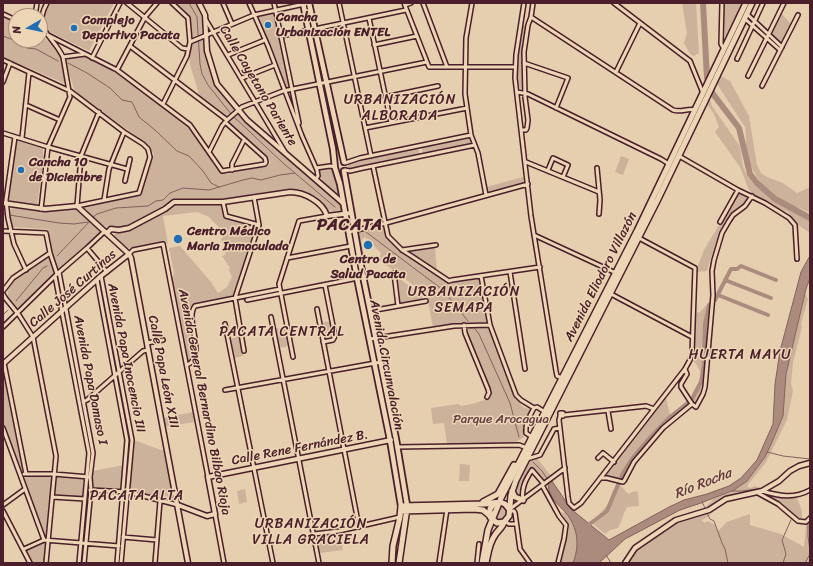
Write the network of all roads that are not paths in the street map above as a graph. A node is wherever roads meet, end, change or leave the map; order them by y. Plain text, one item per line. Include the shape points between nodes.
1 (120, 3) edge
2 (128, 3) edge
3 (156, 3) edge
4 (172, 3) edge
5 (199, 3) edge
6 (223, 3) edge
7 (249, 3) edge
8 (274, 3) edge
9 (309, 3) edge
10 (339, 3) edge
11 (411, 3) edge
12 (423, 3) edge
13 (472, 3) edge
14 (524, 3) edge
15 (533, 3) edge
16 (614, 3) edge
17 (722, 3) edge
18 (746, 3) edge
19 (752, 3) edge
20 (763, 3) edge
21 (784, 3) edge
22 (303, 4) edge
23 (404, 4) edge
24 (276, 10) junction
25 (406, 10) junction
26 (523, 12) junction
27 (254, 15) junction
28 (745, 15) junction
29 (798, 15) dead end
30 (145, 17) junction
31 (522, 17) junction
32 (530, 17) junction
33 (369, 18) junction
34 (206, 20) junction
35 (755, 20) junction
36 (344, 23) junction
37 (640, 23) junction
38 (232, 24) junction
39 (752, 25) junction
40 (315, 29) junction
41 (309, 30) junction
42 (214, 32) junction
43 (207, 34) junction
44 (769, 34) junction
45 (48, 35) edge
46 (48, 35) edge
47 (281, 36) junction
48 (417, 36) junction
49 (767, 38) junction
50 (264, 40) junction
51 (190, 42) junction
52 (374, 45) junction
53 (130, 46) junction
54 (188, 49) junction
55 (724, 49) junction
56 (781, 49) junction
57 (86, 54) junction
58 (228, 55) junction
59 (63, 57) junction
60 (92, 58) junction
61 (737, 59) dead end
62 (3, 60) edge
63 (426, 62) junction
64 (10, 63) junction
65 (524, 63) junction
66 (275, 65) junction
67 (447, 67) junction
68 (464, 67) junction
69 (515, 67) junction
70 (117, 70) junction
71 (380, 72) junction
72 (616, 72) junction
73 (29, 73) junction
74 (714, 76) junction
75 (748, 76) dead end
76 (355, 77) junction
77 (242, 78) junction
78 (175, 80) junction
79 (3, 82) edge
80 (326, 82) junction
81 (320, 83) junction
82 (438, 86) dead end
83 (762, 86) dead end
84 (292, 89) junction
85 (70, 91) junction
86 (286, 91) junction
87 (517, 92) junction
88 (525, 92) junction
89 (705, 93) junction
90 (385, 97) junction
91 (256, 102) junction
92 (163, 104) junction
93 (26, 105) junction
94 (467, 108) junction
95 (556, 108) junction
96 (238, 110) junction
97 (695, 110) junction
98 (99, 112) junction
99 (60, 120) junction
100 (226, 121) junction
101 (391, 124) junction
102 (366, 128) junction
103 (522, 130) junction
104 (124, 132) junction
105 (3, 133) edge
106 (471, 135) junction
107 (302, 136) junction
108 (15, 137) junction
109 (22, 138) junction
110 (244, 140) junction
111 (476, 145) junction
112 (48, 147) junction
113 (209, 152) junction
114 (285, 153) junction
115 (81, 156) junction
116 (371, 156) junction
117 (679, 156) junction
118 (130, 159) dead end
119 (526, 162) junction
120 (344, 163) junction
121 (110, 164) junction
122 (669, 164) junction
123 (373, 166) junction
124 (335, 167) junction
125 (316, 168) junction
126 (597, 168) dead end
127 (127, 169) junction
128 (232, 170) junction
129 (345, 170) junction
130 (548, 170) junction
131 (563, 177) junction
132 (316, 179) junction
133 (125, 182) dead end
134 (528, 184) junction
135 (738, 190) junction
136 (599, 192) junction
137 (486, 195) junction
138 (752, 196) junction
139 (254, 197) junction
140 (104, 200) junction
141 (223, 202) junction
142 (5, 204) edge
143 (344, 204) junction
144 (78, 206) junction
145 (41, 209) junction
146 (351, 213) junction
147 (346, 214) junction
148 (599, 214) dead end
149 (327, 216) junction
150 (720, 222) dead end
151 (386, 223) junction
152 (259, 225) junction
153 (3, 231) edge
154 (11, 231) junction
155 (354, 231) junction
156 (106, 232) junction
157 (349, 232) junction
158 (534, 235) junction
159 (639, 238) junction
160 (163, 244) joint
161 (436, 245) dead end
162 (351, 246) junction
163 (87, 248) junction
164 (402, 250) junction
165 (50, 253) junction
166 (129, 254) junction
167 (287, 258) junction
168 (797, 259) dead end
169 (540, 267) junction
170 (26, 270) junction
171 (107, 272) junction
172 (510, 272) junction
173 (394, 273) dead end
174 (616, 273) junction
175 (57, 274) junction
176 (101, 276) junction
177 (481, 276) junction
178 (363, 277) junction
179 (358, 278) junction
180 (97, 280) junction
181 (325, 285) junction
182 (280, 289) junction
183 (3, 293) edge
184 (281, 294) junction
185 (611, 294) junction
186 (235, 298) junction
187 (247, 300) dead end
188 (426, 301) dead end
189 (398, 306) junction
190 (66, 307) junction
191 (317, 309) dead end
192 (370, 311) junction
193 (61, 312) junction
194 (17, 313) junction
195 (271, 317) dead end
196 (225, 324) dead end
197 (464, 325) junction
198 (490, 325) junction
199 (3, 327) edge
200 (33, 337) junction
201 (692, 337) junction
202 (376, 338) junction
203 (370, 339) junction
204 (163, 340) dead end
205 (323, 342) junction
206 (147, 343) junction
207 (148, 350) junction
208 (244, 351) dead end
209 (293, 357) dead end
210 (375, 362) junction
211 (381, 362) junction
212 (3, 363) edge
213 (187, 365) junction
214 (525, 369) dead end
215 (685, 370) junction
216 (328, 371) junction
217 (119, 372) junction
218 (116, 375) junction
219 (562, 378) junction
220 (284, 379) junction
221 (238, 388) junction
222 (225, 390) dead end
223 (487, 398) dead end
224 (84, 402) junction
225 (79, 403) junction
226 (692, 404) junction
227 (534, 408) junction
228 (654, 409) junction
229 (552, 410) junction
230 (608, 411) junction
231 (545, 412) junction
232 (561, 415) junction
233 (3, 428) edge
234 (560, 428) junction
235 (611, 429) dead end
236 (532, 437) junction
237 (396, 439) junction
238 (390, 440) junction
239 (127, 443) junction
240 (132, 444) junction
241 (397, 447) junction
242 (527, 448) junction
243 (344, 449) junction
244 (299, 458) junction
245 (598, 458) dead end
246 (527, 459) junction
247 (614, 462) junction
248 (810, 463) edge
249 (255, 468) junction
250 (565, 468) junction
251 (26, 474) junction
252 (54, 474) junction
253 (21, 475) junction
254 (89, 477) junction
255 (208, 477) junction
256 (601, 478) junction
257 (544, 484) junction
258 (25, 489) junction
259 (86, 489) junction
260 (91, 490) junction
261 (810, 490) edge
262 (512, 491) junction
263 (123, 492) junction
264 (128, 492) junction
265 (760, 492) junction
266 (52, 497) junction
267 (85, 499) junction
268 (160, 501) junction
269 (522, 501) junction
270 (497, 502) junction
271 (479, 504) junction
272 (3, 505) edge
273 (178, 505) junction
274 (447, 506) junction
275 (404, 508) junction
276 (3, 511) edge
277 (511, 511) junction
278 (215, 514) junction
279 (400, 517) junction
280 (406, 517) junction
281 (490, 517) junction
282 (810, 518) edge
283 (505, 521) junction
284 (516, 524) junction
285 (359, 527) junction
286 (314, 534) junction
287 (124, 537) junction
288 (44, 540) junction
289 (49, 540) junction
290 (157, 540) junction
291 (81, 543) junction
292 (86, 543) junction
293 (479, 544) dead end
294 (118, 546) junction
295 (123, 546) junction
296 (24, 549) junction
297 (30, 563) edge
298 (46, 563) edge
299 (79, 563) edge
300 (84, 563) edge
301 (117, 563) edge
302 (121, 563) edge
303 (155, 563) edge
304 (188, 563) edge
305 (224, 563) edge
306 (273, 563) edge
307 (319, 563) edge
308 (392, 563) edge
309 (399, 563) edge
310 (439, 563) edge
311 (476, 563) edge
312 (482, 563) edge
313 (486, 563) edge
314 (530, 563) edge
315 (558, 563) edge
316 (625, 563) edge

1 - 60 street
2 - 30 street
3 - 30 street
4 - 51 street via 188,18
5 - 34 street, Calle Cayetano Pariente
6 - 38 street
7 - 27 street
8 - 24 street
9 - 22 street
9 - 40 main road
10 - 36 street
11 - 23 street
12 - 67 street
13 - 68 street
14 - 26 street
15 - 32 street
16 - 37 street
17 - 55 street
18 - 55 highway, Avenida Eliodoro Villazón
19 - 28 highway, Avenida Eliodoro Villazón
20 - 35 street
21 - 44 street
22 - 24 street
22 - 41 main road, Avenida Circunvalación
23 - 25 street
24 - 27 street
24 - 47 street
25 - 33 street
25 - 48 street
26 - 31 street
26 - 32 street via 527,10
27 - 38 street
27 - 50 street
28 - 35 street
28 - 39 street
28 - 74 highway, Avenida Eliodoro Villazón
29 - 56 street
30 - 53 street
30 - 54 street via 182,48
31 - 32 street via 525,20
31 - 69 street
32 - 65 street
32 - 72 street
33 - 36 street
33 - 52 street
34 - 42 street, Calle Cayetano Pariente
34 - 43 street
35 - 39 street
35 - 44 street
36 - 40 street
36 - 76 street
37 - 72 street
37 - 89 street via 690,61
38 - 42 street
39 - 49 street
39 - 61 street
40 - 41 street
40 - 80 main road
41 - 47 street
41 - 81 main road, Avenida Circunvalación
42 - 43 street
42 - 58 street, Calle Cayetano Pariente
43 - 51 street
43 - 96 street via 207,51 217,84
44 - 49 street
44 - 56 street
45 - 57 street
46 - 59 street
47 - 84 street
48 - 52 street
48 - 63 street
49 - 56 street
49 - 75 street
50 - 58 street
50 - 66 street
51 - 54 street
52 - 71 street
53 - 70 street
53 - 78 street
54 - 78 street via 186,60
55 - 74 highway, Avenida Eliodoro Villazón
56 - 83 street
57 - 59 street
57 - 60 street
58 - 77 street, Calle Cayetano Pariente
59 - 85 street
60 - 70 street
62 - 64 street
63 - 67 street via 429,67
63 - 71 street
64 - 73 street
64 - 79 street
65 - 88 street
65 - 95 street via 568,78
66 - 77 street
66 - 86 street
67 - 68 street
68 - 69 street
68 - 94 street
69 - 87 street
70 - 92 street
71 - 76 street
71 - 90 street
72 - 97 street via 673,110
73 - 85 street
73 - 93 street
74 - 89 highway, Avenida Eliodoro Villazón
76 - 80 street
76 - 102 street
77 - 91 street, Calle Cayetano Pariente
78 - 92 street
78 - 100 street
80 - 81 street
80 - 120 main road
81 - 84 street
81 - 124 main road, Avenida Circunvalación via 334,149
82 - 90 street
84 - 86 street
84 - 107 street
85 - 98 street
85 - 99 street
86 - 91 street
86 - 107 street
87 - 88 street
87 - 103 street
88 - 95 street
88 - 103 street via 528,120 526,130
89 - 97 highway, Avenida Eliodoro Villazón
89 - 117 highway, Avenida Eliodoro Villazón
90 - 101 street
91 - 96 street
91 - 114 street, Calle Cayetano Pariente
92 - 113 street via 190,125
93 - 99 street
93 - 109 street
94 - 101 street
94 - 106 street
95 - 122 street
96 - 100 street
96 - 114 street
97 - 122 highway, Avenida Eliodoro Villazón
98 - 104 street
98 - 115 street
99 - 112 street
100 - 110 street
100 - 113 street
101 - 102 street
102 - 116 street
103 - 119 street
104 - 121 street
104 - 140 street via 143,144 150,154 140,193
105 - 108 street
106 - 111 street
106 - 116 street
107 - 125 street
108 - 109 street
108 - 142 street
109 - 112 street
110 - 128 street via 232,164
110 - 128 street via 265,158 266,162 264,165
111 - 123 street
111 - 137 street
112 - 115 street
112 - 145 street
113 - 128 street via 220,170
114 - 132 street, Calle Cayetano Pariente
115 - 121 street
115 - 144 street
116 - 120 street
117 - 135 street
117 - 159 highway, Avenida Eliodoro Villazón
118 - 127 street
119 - 130 street
119 - 134 street
120 - 124 main road via 340,161
120 - 129 main road
121 - 127 street
121 - 140 street
122 - 174 highway, Avenida Eliodoro Villazón
123 - 129 street
123 - 151 street
124 - 125 street
124 - 129 main road via 341,172
124 - 143 main road, Avenida Circunvalación
125 - 132 street
126 - 136 street
127 - 133 street
129 - 146 main road, Avenida Circunvalación
130 - 131 street
130 - 131 street via 553,158 568,165
131 - 136 street
132 - 143 street, Calle Cayetano Pariente
134 - 137 street
134 - 158 street
135 - 138 street
135 - 150 street
136 - 148 street
137 - 151 street
138 - 168 street via 781,213 795,225
138 - 226 street via 746,206 733,215 722,233 716,252 712,271 713,295 704,394 696,407
139 - 141 street
139 - 149 street via 300,192 319,205
139 - 152 street
140 - 144 street
141 - 152 street via 228,217
141 - 156 street via 174,202 128,228 111,229
142 - 145 street
142 - 154 street
143 - 147 main road, Avenida Circunvalación
144 - 145 street
144 - 156 street
146 - 147 street
146 - 155 main road, Avenida Circunvalación
147 - 149 street
147 - 157 main road, Avenida Circunvalación
149 - 167 street via 300,221
151 - 155 street
151 - 164 street via 388,236
152 - 186 street
153 - 154 street
154 - 165 street, Avenida Papa Damaso I via 46,233
154 - 170 street
155 - 157 street
155 - 178 main road, Avenida Circunvalación
156 - 163 street
156 - 166 street
157 - 162 main road, Avenida Circunvalación
158 - 169 street
158 - 174 street
159 - 185 highway, Avenida Eliodoro Villazón
159 - 201 street via 695,268
160 - 166 street, Calle José Curtinas via 133,250
160 - 213 street, Avenida General Bernardino Bilbao Rioja
161 - 164 street
162 - 167 street
162 - 179 main road, Avenida Circunvalación
163 - 171 street
163 - 175 street
164 - 177 street via 449,280
165 - 170 street
165 - 175 street, Avenida Papa Damaso I
166 - 171 street, Calle José Curtinas
166 - 206 street, Calle Papa León XIII
167 - 182 street via 279,284
169 - 172 street
169 - 219 street via 556,371 557,376
170 - 183 street via 13,278
171 - 176 street, Calle José Curtinas
172 - 177 street
172 - 214 street
173 - 189 street
174 - 219 highway, Avenida Eliodoro Villazón
175 - 190 street, Avenida Papa Damaso I
175 - 193 street, Avenida Papa Damaso I
175 - 194 street
176 - 180 street, Calle José Curtinas
176 - 217 street, Avenida Papa Inocencio III
177 - 198 street
178 - 179 street
178 - 192 main road, Avenida Circunvalación
179 - 181 street
179 - 203 main road, Avenida Circunvalación
180 - 190 street, Calle José Curtinas
180 - 218 street, Avenida Papa Inocencio III
181 - 184 street
181 - 205 street via 335,336 333,340
182 - 184 street
182 - 186 street
183 - 194 street
184 - 187 street
184 - 209 street
185 - 201 street
185 - 229 highway, Avenida Eliodoro Villazón
186 - 208 street
186 - 213 street via 198,305 192,309 196,352 192,362
188 - 189 street
189 - 192 street
190 - 193 street, Calle José Curtinas
190 - 224 street, Avenida Papa Damaso I
191 - 205 street
192 - 202 main road, Avenida Circunvalación
193 - 200 street, Calle José Curtinas
193 - 225 street, Avenida Papa Damaso I
194 - 199 street
194 - 200 street
195 - 220 street
196 - 221 street
197 - 198 street
197 - 202 street
197 - 223 street via 488,389
198 - 227 street via 516,395
200 - 212 street, Calle José Curtinas
200 - 252 street via 56,456
201 - 215 street via 691,357
202 - 203 street
202 - 211 main road, Avenida Circunvalación
203 - 210 main road, Avenida Circunvalación
204 - 206 street
205 - 216 street
206 - 207 street, Calle Papa León XIII
207 - 217 street via 143,351
207 - 273 street, Calle Papa León XIII
210 - 211 street
210 - 216 street
210 - 238 main road, Avenida Circunvalación
211 - 237 main road, Avenida Circunvalación
212 - 251 street
213 - 255 street, Avenida General Bernardino Bilbao Rioja
215 - 226 street via 687,374 681,387
215 - 228 street
216 - 220 street
216 - 243 street
217 - 218 street
217 - 240 street, Avenida Papa Inocencio III
218 - 224 street
218 - 239 street, Avenida Papa Inocencio III
219 - 231 highway, Avenida Eliodoro Villazón
220 - 221 street
220 - 244 street
221 - 222 street
221 - 249 street
224 - 225 street
224 - 254 street, Avenida Papa Damaso I via 93,453
225 - 254 street, Avenida Papa Damaso I via 89,453
226 - 256 street via 663,428 634,462 623,482
227 - 231 street
227 - 236 street via 526,428 526,433
228 - 230 street via 646,406
228 - 247 street
229 - 232 street
229 - 246 highway, Avenida Eliodoro Villazón
230 - 232 street
230 - 235 street
231 - 236 highway, Avenida Eliodoro Villazón
232 - 234 street
233 - 253 street
234 - 246 street via 554,429 540,455
234 - 250 street
236 - 242 highway, Avenida Eliodoro Villazón
237 - 238 street, Calle Rene Fernández B.
237 - 241 main road, Avenida Circunvalación
238 - 243 street, Calle Rene Fernández B.
238 - 275 main road, Avenida Circunvalación
239 - 240 street
239 - 263 street, Avenida Papa Inocencio III
240 - 264 street, Avenida Papa Inocencio III
241 - 242 street via 519,445
241 - 275 main road, Avenida Circunvalación
242 - 270 highway, Avenida Eliodoro Villazón
242 - 271 highway via 519,456 498,494
243 - 244 street, Calle Rene Fernández B.
243 - 285 street
244 - 249 street, Calle Rene Fernández B.
244 - 286 street
245 - 247 street via 602,453
246 - 262 highway, Avenida Eliodoro Villazón
247 - 256 street
248 - 265 street via 798,466
249 - 255 street, Calle Rene Fernández B.
249 - 306 street
250 - 256 street via 569,503 574,508
250 - 257 street
251 - 252 street
251 - 253 street
252 - 254 street
252 - 266 street
253 - 258 street
254 - 259 street, Avenida Papa Damaso I
254 - 260 street, Avenida Papa Damaso I
255 - 278 street, Avenida General Bernardino Bilbao Rioja
257 - 269 street
257 - 269 street via 532,470 524,485
257 - 315 street via 566,525
258 - 272 street
258 - 288 street
259 - 260 street
259 - 267 street, Avenida Papa Damaso I
260 - 263 street
260 - 292 street, Avenida Papa Damaso I
261 - 265 street via 788,496
262 - 269 highway via 515,497
262 - 277 highway, Avenida Eliodoro Villazón
263 - 264 street
263 - 294 street, Avenida Papa Inocencio III
264 - 268 street
264 - 287 street, Avenida Papa Inocencio III
265 - 282 street via 798,521 806,522
265 - 316 street via 726,499 708,510 676,520 635,548
266 - 267 street
266 - 289 street
267 - 291 street, Avenida Papa Damaso I
268 - 273 street
268 - 290 street
269 - 277 street
269 - 277 street
270 - 271 highway
270 - 277 highway via 505,504
270 - 281 highway, Avenida Eliodoro Villazón
271 - 274 highway
273 - 278 street via 207,516
273 - 304 street, Calle Papa León XIII
274 - 275 highway
274 - 281 highway via 481,509
274 - 310 street
275 - 279 highway, Avenida Circunvalación
275 - 280 highway, Avenida Circunvalación
276 - 296 street
277 - 283 highway
277 - 284 street
278 - 305 street, Avenida General Bernardino Bilbao Rioja
279 - 280 street
279 - 285 street
279 - 308 highway, Avenida Circunvalación via 393,542
280 - 309 highway, Avenida Circunvalación
281 - 283 highway via 499,523
281 - 312 highway, Avenida Eliodoro Villazón
283 - 284 street
283 - 313 highway via 490,544
284 - 314 street via 520,549
285 - 286 street
286 - 307 street
287 - 290 street
287 - 295 street, Avenida Papa Inocencio III
288 - 289 street
288 - 296 street
289 - 291 street
289 - 298 street
290 - 303 street
291 - 292 street
291 - 299 street, Avenida Papa Damaso I
292 - 294 street
292 - 300 street, Avenida Papa Damaso I
293 - 311 street
294 - 295 street
294 - 301 street, Avenida Papa Inocencio III
295 - 302 street, Avenida Papa Inocencio III
296 - 297 street

